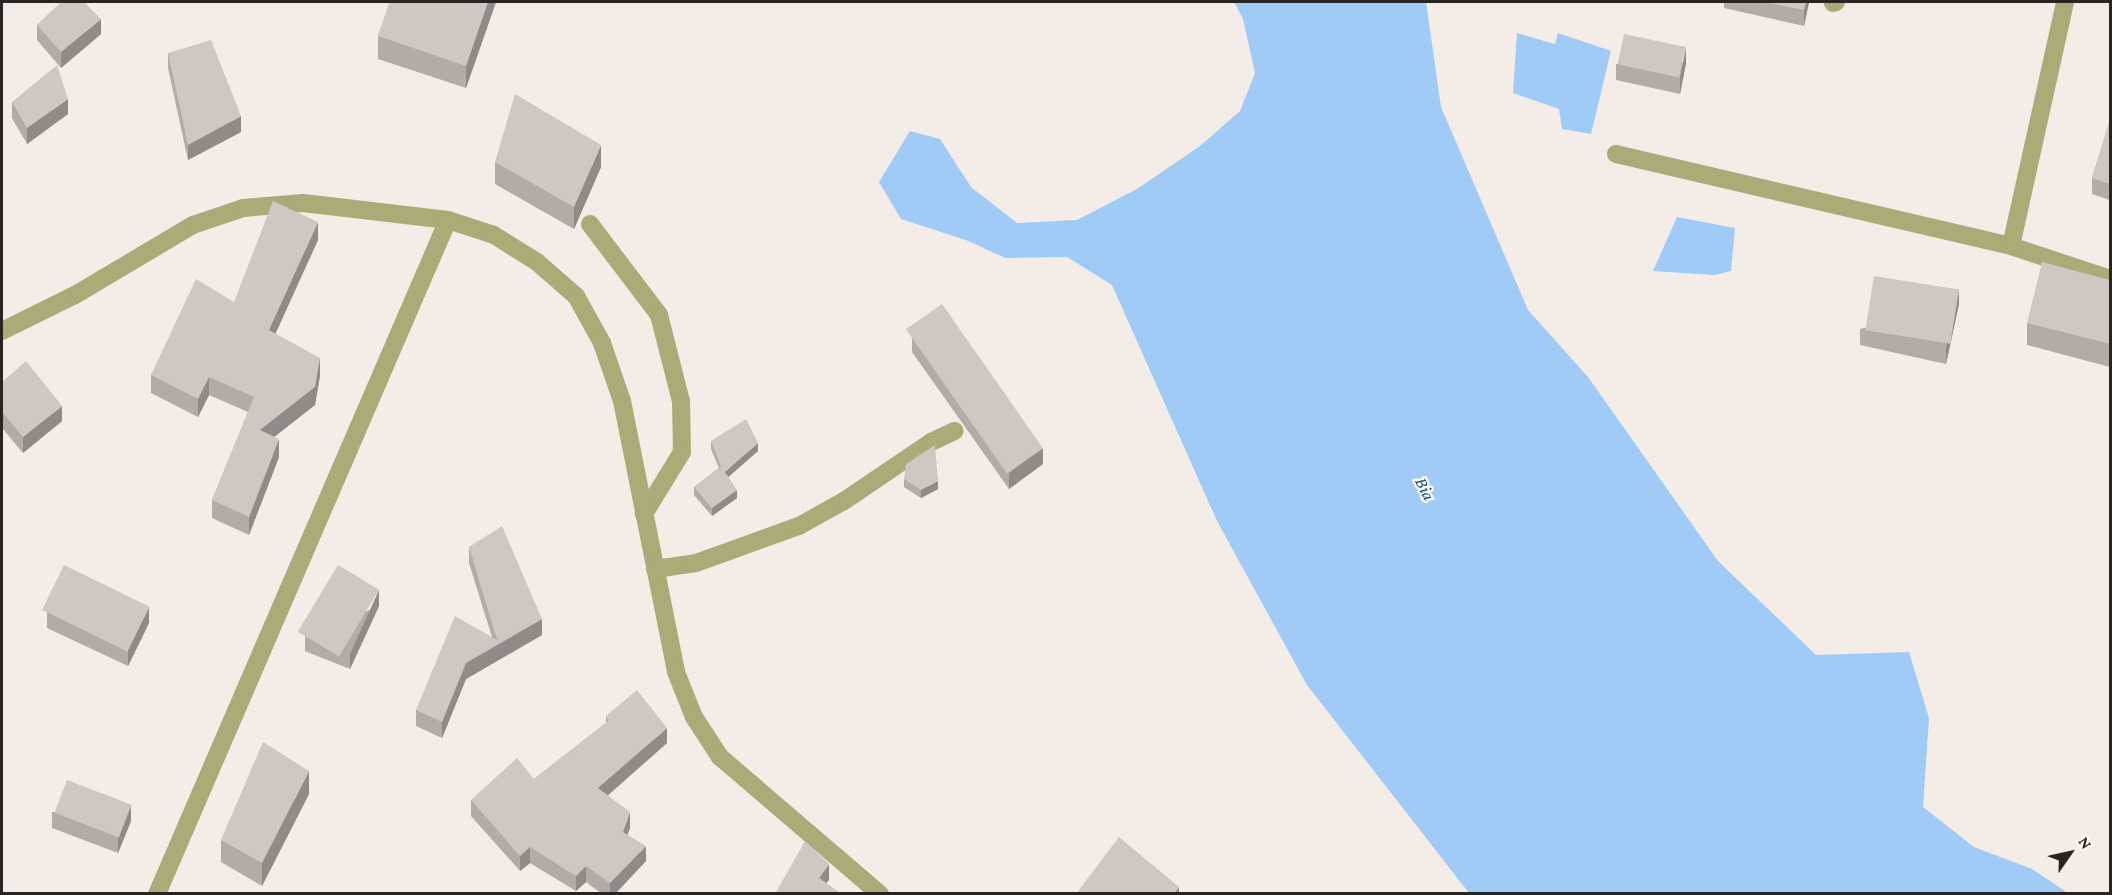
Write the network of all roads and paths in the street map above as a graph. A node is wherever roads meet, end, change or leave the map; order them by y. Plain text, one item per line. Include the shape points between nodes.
1 (2065, 2) edge
2 (1616, 154) dead end
3 (448, 220) junction
4 (590, 224) dead end
5 (2011, 246) junction
6 (2110, 279) edge
7 (2, 331) edge
8 (955, 431) dead end
9 (644, 513) junction
10 (655, 569) junction
11 (157, 894) edge
12 (880, 894) edge

1 - 5 street
2 - 5 street
3 - 7 street via 303,203 243,208 193,225 75,295
3 - 9 street via 503,241 537,262 576,296 602,342 622,401
3 - 11 street
4 - 9 street via 659,315 681,401 682,452
5 - 6 street
8 - 10 street via 931,442 844,501 799,526 696,563
9 - 10 street
10 - 12 street via 676,672 694,717 720,757

